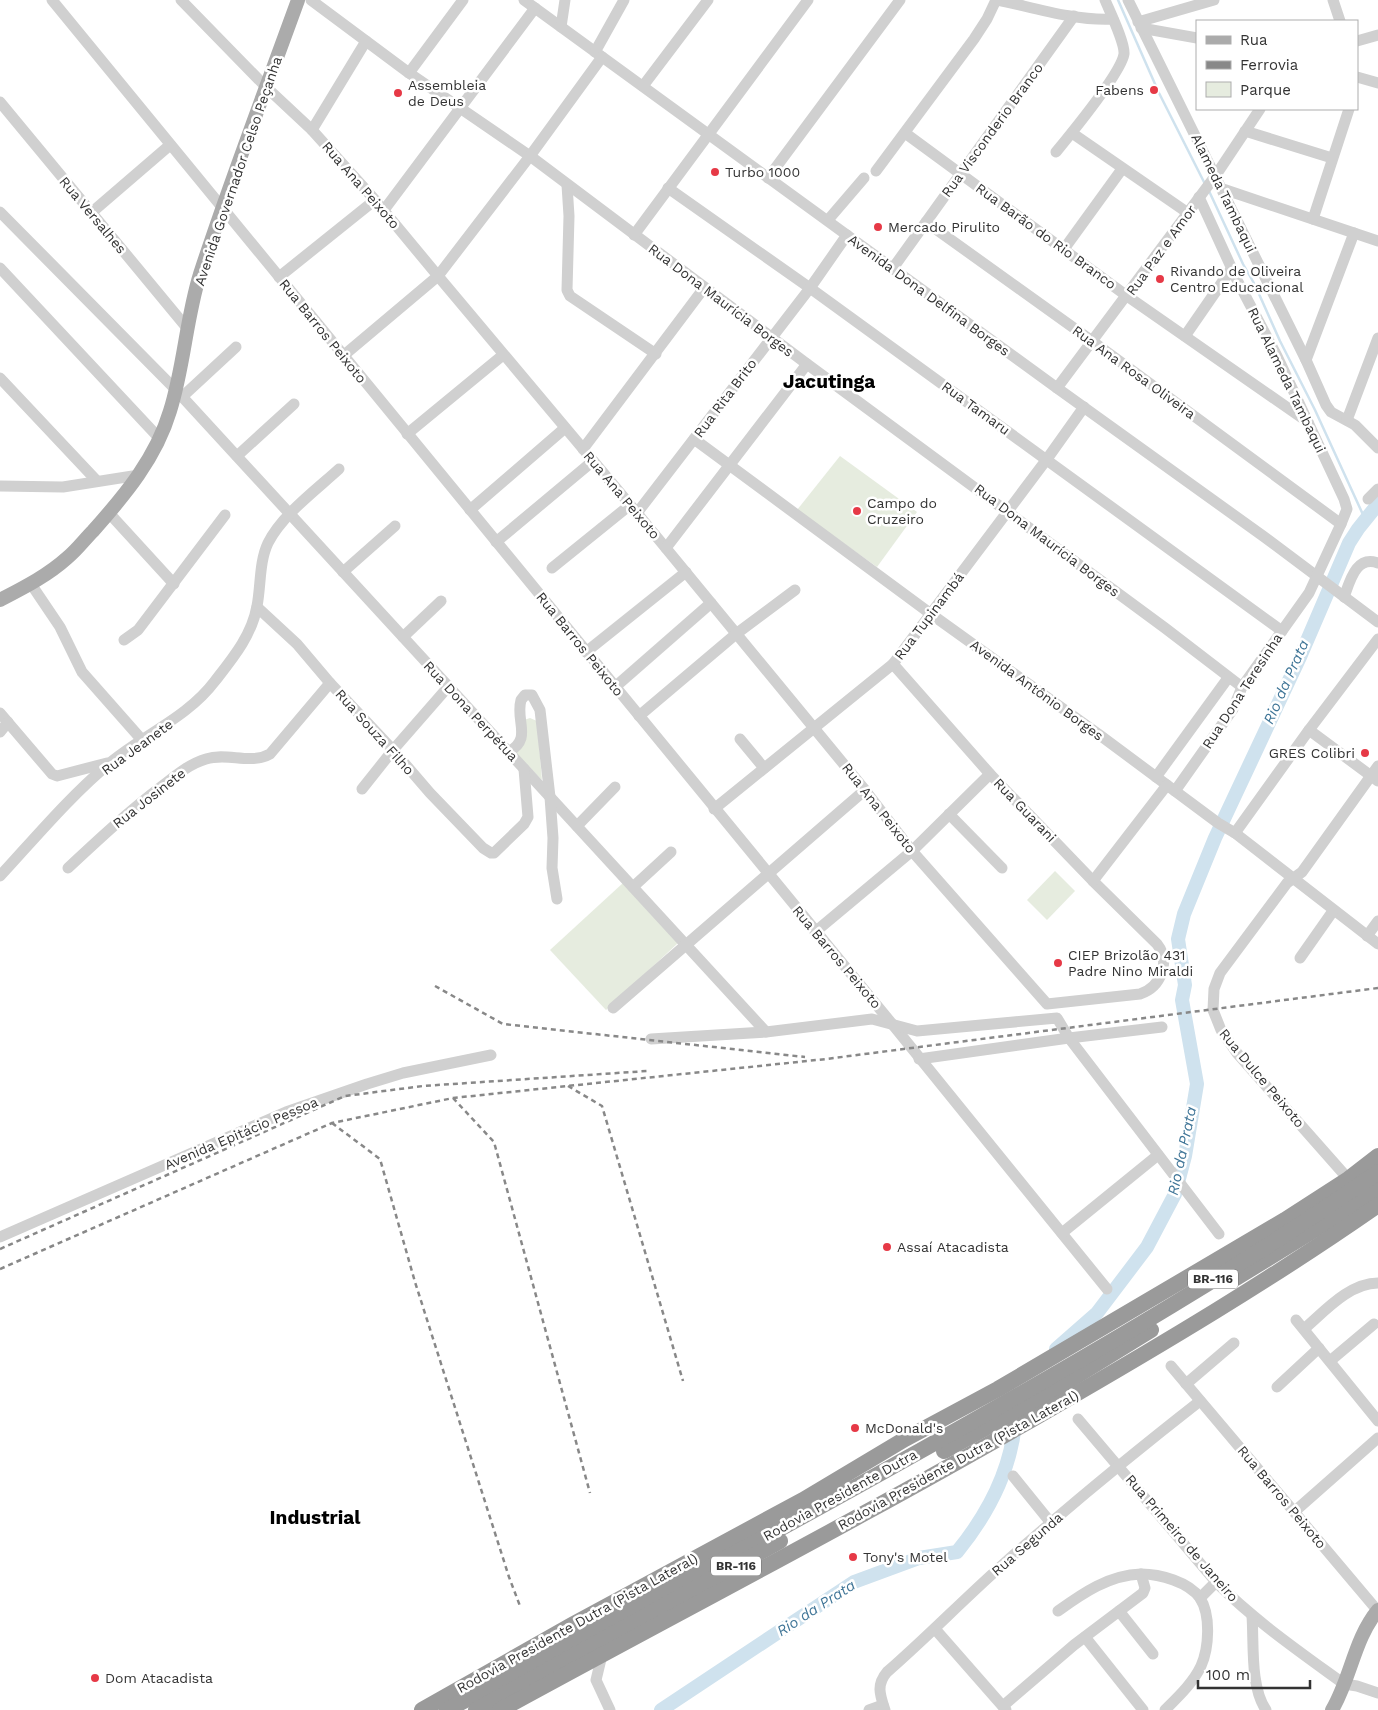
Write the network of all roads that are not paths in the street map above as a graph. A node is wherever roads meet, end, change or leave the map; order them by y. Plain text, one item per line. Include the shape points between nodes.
1 (52, 0) edge
2 (182, 0) edge
3 (298, 0) edge
4 (311, 0) edge
5 (462, 0) edge
6 (524, 0) edge
7 (565, 0) edge
8 (624, 0) edge
9 (708, 0) edge
10 (808, 0) edge
11 (900, 0) edge
12 (997, 0) edge
13 (1105, 0) edge
14 (1128, 0) edge
15 (1214, 0) edge
16 (1333, 0) edge
17 (535, 8) junction
18 (1074, 16) junction
19 (1113, 19) junction
20 (1340, 20) edge
21 (1139, 25) junction
22 (561, 28) junction
23 (1378, 35) edge
24 (1196, 38) edge
25 (366, 41) junction
26 (1358, 41) edge
27 (598, 55) junction
28 (409, 73) junction
29 (1358, 77) edge
30 (1378, 83) edge
31 (644, 86) junction
32 (266, 87) junction
33 (0, 102) edge
34 (461, 108) junction
35 (1259, 110) edge
36 (1349, 110) edge
37 (312, 130) junction
38 (1245, 131) junction
39 (905, 133) junction
40 (1072, 133) junction
41 (708, 135) junction
42 (170, 144) junction
43 (1056, 152) dead end
44 (530, 156) junction
45 (1332, 158) junction
46 (1122, 169) junction
47 (876, 171) dead end
48 (961, 174) junction
49 (768, 178) junction
50 (864, 178) dead end
51 (1214, 178) junction
52 (567, 185) junction
53 (668, 188) junction
54 (1223, 189) junction
55 (1201, 194) junction
56 (375, 200) junction
57 (222, 208) junction
58 (384, 210) junction
59 (0, 212) edge
60 (91, 213) junction
61 (1188, 213) junction
62 (1313, 219) junction
63 (828, 220) junction
64 (926, 222) junction
65 (1354, 233) junction
66 (634, 235) junction
67 (847, 235) junction
68 (1378, 241) edge
69 (1064, 249) junction
70 (0, 268) edge
71 (893, 268) junction
72 (1232, 268) junction
73 (438, 276) junction
74 (279, 277) junction
75 (704, 288) junction
76 (810, 288) junction
77 (1127, 296) junction
78 (187, 328) junction
79 (1185, 336) junction
80 (771, 337) junction
81 (1378, 338) edge
82 (1092, 341) junction
83 (236, 347) dead end
84 (503, 354) junction
85 (656, 354) junction
86 (343, 356) junction
87 (1306, 360) junction
88 (807, 364) junction
89 (0, 378) edge
90 (1291, 385) junction
91 (1057, 388) junction
92 (179, 394) junction
93 (1279, 402) junction
94 (294, 404) dead end
95 (1084, 407) junction
96 (1347, 420) junction
97 (1310, 424) junction
98 (565, 428) junction
99 (407, 434) junction
100 (160, 439) junction
101 (694, 439) junction
102 (1378, 448) edge
103 (583, 450) junction
104 (236, 456) junction
105 (1047, 459) junction
106 (593, 461) junction
107 (729, 465) junction
108 (338, 469) dead end
109 (139, 475) junction
110 (97, 481) junction
111 (1, 486) edge
112 (1378, 489) edge
113 (1368, 499) dead end
114 (634, 509) junction
115 (1347, 509) joint
116 (470, 510) junction
117 (1007, 510) junction
118 (109, 513) junction
119 (290, 514) junction
120 (225, 515) dead end
121 (1341, 524) junction
122 (395, 526) dead end
123 (496, 542) junction
124 (666, 548) junction
125 (1378, 563) edge
126 (552, 568) dead end
127 (343, 572) junction
128 (686, 572) junction
129 (1320, 580) junction
130 (31, 584) junction
131 (174, 584) junction
132 (795, 590) dead end
133 (1341, 595) junction
134 (0, 600) edge
135 (441, 601) dead end
136 (711, 603) junction
137 (257, 607) junction
138 (930, 614) junction
139 (1378, 622) edge
140 (1282, 631) junction
141 (736, 634) junction
142 (403, 637) junction
143 (124, 640) dead end
144 (1378, 640) edge
145 (586, 652) junction
146 (893, 664) junction
147 (1228, 678) junction
148 (330, 683) junction
149 (448, 687) junction
150 (615, 687) junction
151 (1242, 688) junction
152 (0, 713) edge
153 (639, 716) junction
154 (520, 718) junction
155 (541, 718) junction
156 (8, 722) junction
157 (814, 728) junction
158 (1309, 730) junction
159 (0, 732) edge
160 (740, 739) dead end
161 (142, 740) junction
162 (393, 750) junction
163 (508, 752) junction
164 (111, 762) junction
165 (764, 768) junction
166 (524, 769) junction
167 (990, 774) junction
168 (1376, 774) edge
169 (1156, 777) junction
170 (615, 787) dead end
171 (1171, 788) junction
172 (362, 789) dead end
173 (865, 790) junction
174 (550, 797) junction
175 (714, 809) junction
176 (949, 814) junction
177 (577, 826) junction
178 (1227, 829) junction
179 (912, 851) junction
180 (671, 852) dead end
181 (68, 868) dead end
182 (1002, 868) dead end
183 (768, 874) junction
184 (0, 876) edge
185 (1294, 878) junction
186 (1093, 881) junction
187 (633, 887) junction
188 (557, 899) dead end
189 (1333, 911) junction
190 (1378, 921) edge
191 (815, 932) junction
192 (1367, 936) junction
193 (1378, 944) edge
194 (686, 945) junction
195 (1162, 950) joint
196 (1300, 958) dead end
197 (613, 1008) dead end
198 (893, 1025) junction
199 (1162, 1027) dead end
200 (766, 1032) junction
201 (1069, 1038) junction
202 (651, 1039) dead end
203 (490, 1055) dead end
204 (920, 1059) junction
205 (1378, 1145) edge
206 (1158, 1154) junction
207 (1378, 1156) edge
208 (1378, 1172) edge
209 (1343, 1173) junction
210 (1378, 1188) edge
211 (1323, 1195) junction
212 (1378, 1205) edge
213 (1062, 1233) junction
214 (1219, 1234) dead end
215 (0, 1238) edge
216 (1378, 1283) edge
217 (1107, 1289) dead end
218 (1296, 1320) dead end
219 (1374, 1324) dead end
220 (1304, 1329) junction
221 (1234, 1343) dead end
222 (1319, 1348) junction
223 (1330, 1361) junction
224 (1171, 1366) dead end
225 (1186, 1384) junction
226 (1049, 1386) junction
227 (1277, 1388) dead end
228 (1200, 1401) junction
229 (993, 1416) junction
230 (1377, 1418) edge
231 (1078, 1419) dead end
232 (1378, 1438) edge
233 (1118, 1465) junction
234 (1013, 1476) dead end
235 (1294, 1512) junction
236 (1051, 1523) junction
237 (1141, 1574) junction
238 (1216, 1582) junction
239 (1200, 1598) junction
240 (1378, 1610) edge
241 (1058, 1611) dead end
242 (1119, 1611) junction
243 (1252, 1616) junction
244 (935, 1629) junction
245 (1085, 1636) junction
246 (1154, 1654) dead end
247 (602, 1655) junction
248 (570, 1671) junction
249 (596, 1680) junction
250 (1344, 1684) junction
251 (1378, 1693) edge
252 (884, 1707) edge
253 (1005, 1708) edge
254 (422, 1710) edge
255 (447, 1710) edge
256 (476, 1710) edge
257 (500, 1710) edge
258 (610, 1710) edge
259 (869, 1710) edge
260 (1143, 1710) edge
261 (1164, 1710) edge
262 (1266, 1710) edge
263 (1332, 1710) edge

1 - 42 street, Rua Barros Peixoto
2 - 32 street, Rua Ana Peixoto
3 - 32 main road, Avenida Governador Celso Peçanha
4 - 25 street, Rua Dona Maurícia Borges
5 - 28 street
6 - 17 street, Avenida Dona Delfina Borges
7 - 22 street
8 - 27 street
9 - 31 street
10 - 41 street
11 - 49 street
12 - 18 street
12 - 39 street via 974,39
13 - 19 street
14 - 21 street, Alameda Tambaqui
15 - 21 street
16 - 20 street
17 - 22 street, Avenida Dona Delfina Borges
17 - 34 street
18 - 19 street
18 - 48 street, Rua Visconderio Branco
19 - 40 street via 1124,55
21 - 24 street
21 - 51 street, Alameda Tambaqui
22 - 27 street, Avenida Dona Delfina Borges
23 - 26 street
25 - 28 street, Rua Dona Maurícia Borges
25 - 37 street
27 - 31 street, Avenida Dona Delfina Borges
27 - 44 street
28 - 34 street, Rua Dona Maurícia Borges
29 - 30 street
31 - 41 street, Avenida Dona Delfina Borges
32 - 37 street, Rua Ana Peixoto
32 - 57 main road, Avenida Governador Celso Peçanha
33 - 60 street, Rua Versalhes
34 - 44 street, Rua Dona Maurícia Borges
34 - 58 street
35 - 38 street, Rua Paz e Amor
36 - 45 street
37 - 56 street, Rua Ana Peixoto
38 - 45 street
38 - 51 street, Rua Paz e Amor
39 - 47 street
39 - 48 street, Rua Barão do Rio Branco
40 - 43 street
40 - 46 street
41 - 49 street, Avenida Dona Delfina Borges
41 - 53 street
42 - 57 street, Rua Barros Peixoto
42 - 60 street
44 - 52 street, Rua Dona Maurícia Borges
44 - 73 street
45 - 62 street
46 - 61 street
46 - 69 street
48 - 64 street, Rua Visconderio Branco
48 - 69 street, Rua Barão do Rio Branco
49 - 63 street, Avenida Dona Delfina Borges
50 - 63 street
51 - 54 street, Alameda Tambaqui
51 - 55 street, Rua Paz e Amor
52 - 66 street, Rua Dona Maurícia Borges
52 - 85 street via 567,290 570,296
53 - 66 street
53 - 76 street, Rua Tamaru
54 - 62 street
54 - 87 street, Alameda Tambaqui
55 - 61 street, Rua Paz e Amor
55 - 72 street, Rua Alameda Tambaqui
56 - 58 street, Rua Ana Peixoto
56 - 74 street
57 - 74 street, Rua Barros Peixoto
57 - 78 main road, Avenida Governador Celso Peçanha
58 - 73 street, Rua Ana Peixoto
59 - 92 street, Rua Dona Perpétua
60 - 78 street, Rua Versalhes
61 - 77 street, Rua Paz e Amor
62 - 65 street
63 - 67 street, Avenida Dona Delfina Borges
64 - 71 street, Rua Visconderio Branco
64 - 82 street, Rua Ana Rosa Oliveira
65 - 68 street
65 - 87 street
66 - 75 street, Rua Dona Maurícia Borges
67 - 71 street, Avenida Dona Delfina Borges
67 - 76 street, Rua Rita Brito
69 - 77 street, Rua Barão do Rio Branco
70 - 100 street
71 - 91 street, Avenida Dona Delfina Borges
72 - 79 street
72 - 90 street, Rua Alameda Tambaqui
73 - 84 street, Rua Ana Peixoto
73 - 86 street
74 - 86 street, Rua Barros Peixoto
75 - 80 street, Rua Dona Maurícia Borges
75 - 85 street
76 - 80 street, Rua Rita Brito
76 - 105 street, Rua Tamaru
77 - 79 street, Rua Barão do Rio Branco
77 - 82 street, Rua Paz e Amor
78 - 92 main road, Avenida Governador Celso Peçanha
79 - 93 street, Rua Barão do Rio Branco
80 - 88 street, Rua Dona Maurícia Borges
80 - 101 street, Rua Rita Brito
81 - 96 street
82 - 91 street, Rua Paz e Amor
82 - 121 street, Rua Ana Rosa Oliveira
83 - 92 street
84 - 98 street, Rua Ana Peixoto
84 - 99 street
85 - 103 street
86 - 99 street, Rua Barros Peixoto
87 - 96 street, Alameda Tambaqui via 1326,406
88 - 107 street
88 - 117 street, Rua Dona Maurícia Borges
89 - 110 street
90 - 93 street
90 - 97 street, Rua Alameda Tambaqui
91 - 95 street, Avenida Dona Delfina Borges
92 - 100 main road, Avenida Governador Celso Peçanha
92 - 104 street, Rua Dona Perpétua
93 - 97 street, Rua Barão do Rio Branco
94 - 104 street
95 - 105 street, Rua Tupinambá
95 - 129 street, Avenida Dona Delfina Borges
96 - 102 street, Alameda Tambaqui
97 - 115 street, Rua Alameda Tambaqui
98 - 103 street, Rua Ana Peixoto
98 - 116 street
99 - 116 street, Rua Barros Peixoto
100 - 109 main road, Avenida Governador Celso Peçanha
101 - 107 street, Avenida Antônio Borges
101 - 114 street, Rua Rita Brito
103 - 106 street, Rua Ana Peixoto
104 - 119 street, Rua Dona Perpétua
105 - 117 street, Rua Tupinambá
105 - 140 street, Rua Tamaru
106 - 114 street, Rua Ana Peixoto
106 - 123 street
107 - 124 street
107 - 138 street, Avenida Antônio Borges
108 - 119 street, Rua Jeanete
109 - 110 street
109 - 118 main road, Avenida Governador Celso Peçanha
110 - 111 street via 63,487
112 - 113 street
114 - 124 street, Rua Ana Peixoto
114 - 126 street, Rua Rita Brito
115 - 121 street, Rua Dona Teresinha
116 - 123 street, Rua Barros Peixoto
117 - 138 street, Rua Tupinambá
117 - 147 street, Rua Dona Maurícia Borges
118 - 130 main road, Avenida Governador Celso Peçanha via 68,558
118 - 131 street
119 - 127 street, Rua Dona Perpétua
119 - 137 street, Rua Jeanete via 267,545
120 - 131 street
121 - 129 street, Rua Dona Teresinha
122 - 127 street
123 - 145 street, Rua Barros Peixoto
124 - 128 street, Rua Ana Peixoto
125 - 133 street via 1367,561 1360,564
127 - 142 street, Rua Dona Perpétua
128 - 136 street, Rua Ana Peixoto
128 - 145 street
129 - 133 street, Avenida Dona Delfina Borges
129 - 140 street, Rua Dona Teresinha
130 - 134 main road, Avenida Governador Celso Peçanha
130 - 161 street via 60,627 82,672
131 - 143 street via 138,630
132 - 141 street
133 - 139 street, Avenida Dona Delfina Borges
135 - 142 street
136 - 141 street, Rua Ana Peixoto
136 - 150 street
137 - 148 street, Rua Souza Filho via 297,644
137 - 161 street, Rua Jeanete via 241,646 213,684 177,718
138 - 146 street, Rua Tupinambá
138 - 169 street, Avenida Antônio Borges
140 - 151 street, Rua Dona Teresinha
141 - 153 street
141 - 157 street, Rua Ana Peixoto
142 - 149 street, Rua Dona Perpétua
144 - 158 street
145 - 150 street, Rua Barros Peixoto
146 - 157 street, Rua Tupinambá
146 - 167 street, Rua Guarani
147 - 151 street, Rua Dona Maurícia Borges
147 - 169 street
148 - 162 street, Rua Souza Filho
148 - 181 street, Rua Josinete via 270,754 258,759 207,758 186,769 126,815
149 - 162 street
149 - 163 street, Rua Dona Perpétua
150 - 153 street, Rua Barros Peixoto
151 - 171 street, Rua Dona Teresinha via 1233,709
152 - 156 street
153 - 175 street, Rua Barros Peixoto
154 - 155 street
154 - 155 street via 521,700 525,695 532,696 539,705
154 - 163 street via 521,742
155 - 174 street
156 - 159 street
156 - 164 street via 57,776
157 - 165 street, Rua Tupinambá
157 - 173 street, Rua Ana Peixoto
158 - 168 street
158 - 178 street
160 - 165 street
161 - 164 street, Rua Jeanete
162 - 166 street, Rua Souza Filho via 458,824 491,853 528,817
162 - 172 street
163 - 166 street, Rua Dona Perpétua
164 - 184 street, Rua Jeanete
165 - 175 street, Rua Tupinambá
166 - 174 street, Rua Dona Perpétua
167 - 176 street
167 - 186 street, Rua Guarani
168 - 185 street, Rua Dulce Peixoto via 1302,872
169 - 171 street, Avenida Antônio Borges
170 - 177 street
171 - 178 street, Avenida Antônio Borges
171 - 186 street, Rua Dona Teresinha
173 - 179 street, Rua Ana Peixoto
173 - 183 street
174 - 177 street, Rua Dona Perpétua
174 - 188 street via 552,868
175 - 183 street, Rua Barros Peixoto
176 - 179 street
176 - 182 street
177 - 187 street, Rua Dona Perpétua
178 - 185 street, Avenida Antônio Borges
179 - 191 street
179 - 195 street, Rua Ana Peixoto via 1047,1004 1146,992 1153,988 1163,970
180 - 187 street
183 - 191 street, Rua Barros Peixoto
183 - 194 street
185 - 189 street, Avenida Antônio Borges
185 - 209 street, Rua Dulce Peixoto via 1287,883 1217,979 1214,1015 1238,1053
186 - 195 street, Rua Guarani
187 - 194 street, Rua Dona Perpétua
189 - 192 street, Avenida Antônio Borges
189 - 196 street
190 - 192 street
191 - 198 street, Rua Barros Peixoto
192 - 193 street, Avenida Antônio Borges
194 - 197 street
194 - 200 street, Rua Dona Perpétua
198 - 200 street via 872,1019
198 - 201 street via 917,1031 1057,1018
198 - 204 street, Rua Barros Peixoto
199 - 201 street
200 - 202 street
201 - 204 street
201 - 206 street
203 - 215 street, Avenida Epitácio Pessoa via 339,1092
204 - 213 street, Rua Barros Peixoto
205 - 209 highway
206 - 213 street
206 - 214 street
207 - 211 highway, Rodovia Presidente Dutra (Pista Lateral) / BR-116
208 - 226 highway, Rodovia Presidente Dutra / BR-116
209 - 211 highway
210 - 226 highway, Rodovia Presidente Dutra / BR-116 via 1327,1222
211 - 254 highway, Rodovia Presidente Dutra (Pista Lateral) / BR-116 via 998,1389
212 - 247 highway, Rodovia Presidente Dutra (Pista Lateral) / BR-116 via 1164,1344 980,1450
213 - 217 street, Rua Barros Peixoto
216 - 220 street via 1363,1285 1344,1295
218 - 220 street
219 - 223 street
220 - 222 street
221 - 225 street
222 - 223 street
222 - 227 street
223 - 230 street
224 - 225 street, Rua Barros Peixoto
225 - 228 street, Rua Barros Peixoto
226 - 229 highway, Rodovia Presidente Dutra / BR-116
228 - 233 street, Rua Segunda
228 - 235 street, Rua Barros Peixoto
229 - 255 highway, Rodovia Presidente Dutra / BR-116
229 - 256 highway, Rodovia Presidente Dutra / BR-116
231 - 233 street, Rua Primeiro de Janeiro
232 - 235 street
233 - 236 street, Rua Segunda
233 - 238 street, Rua Primeiro de Janeiro
234 - 236 street
235 - 240 street, Rua Barros Peixoto
236 - 244 street, Rua Segunda
237 - 239 street via 1166,1578 1190,1589
237 - 241 street via 1100,1584
237 - 242 street via 1145,1591
238 - 239 street
238 - 243 street, Rua Primeiro de Janeiro
239 - 261 street via 1207,1623 1201,1666 1190,1684
240 - 250 main road via 1363,1633
242 - 245 street
242 - 246 street
243 - 250 street, Rua Primeiro de Janeiro
243 - 262 street via 1257,1686
244 - 252 street, Rua Segunda via 884,1677 879,1688
244 - 253 street
245 - 253 street
245 - 260 street
247 - 248 highway, Rodovia Presidente Dutra (Pista Lateral) / BR-116
247 - 249 street
248 - 249 street via 584,1673
248 - 257 highway, Rodovia Presidente Dutra (Pista Lateral) / BR-116
249 - 258 street
250 - 251 street
250 - 263 main road
252 - 259 street

